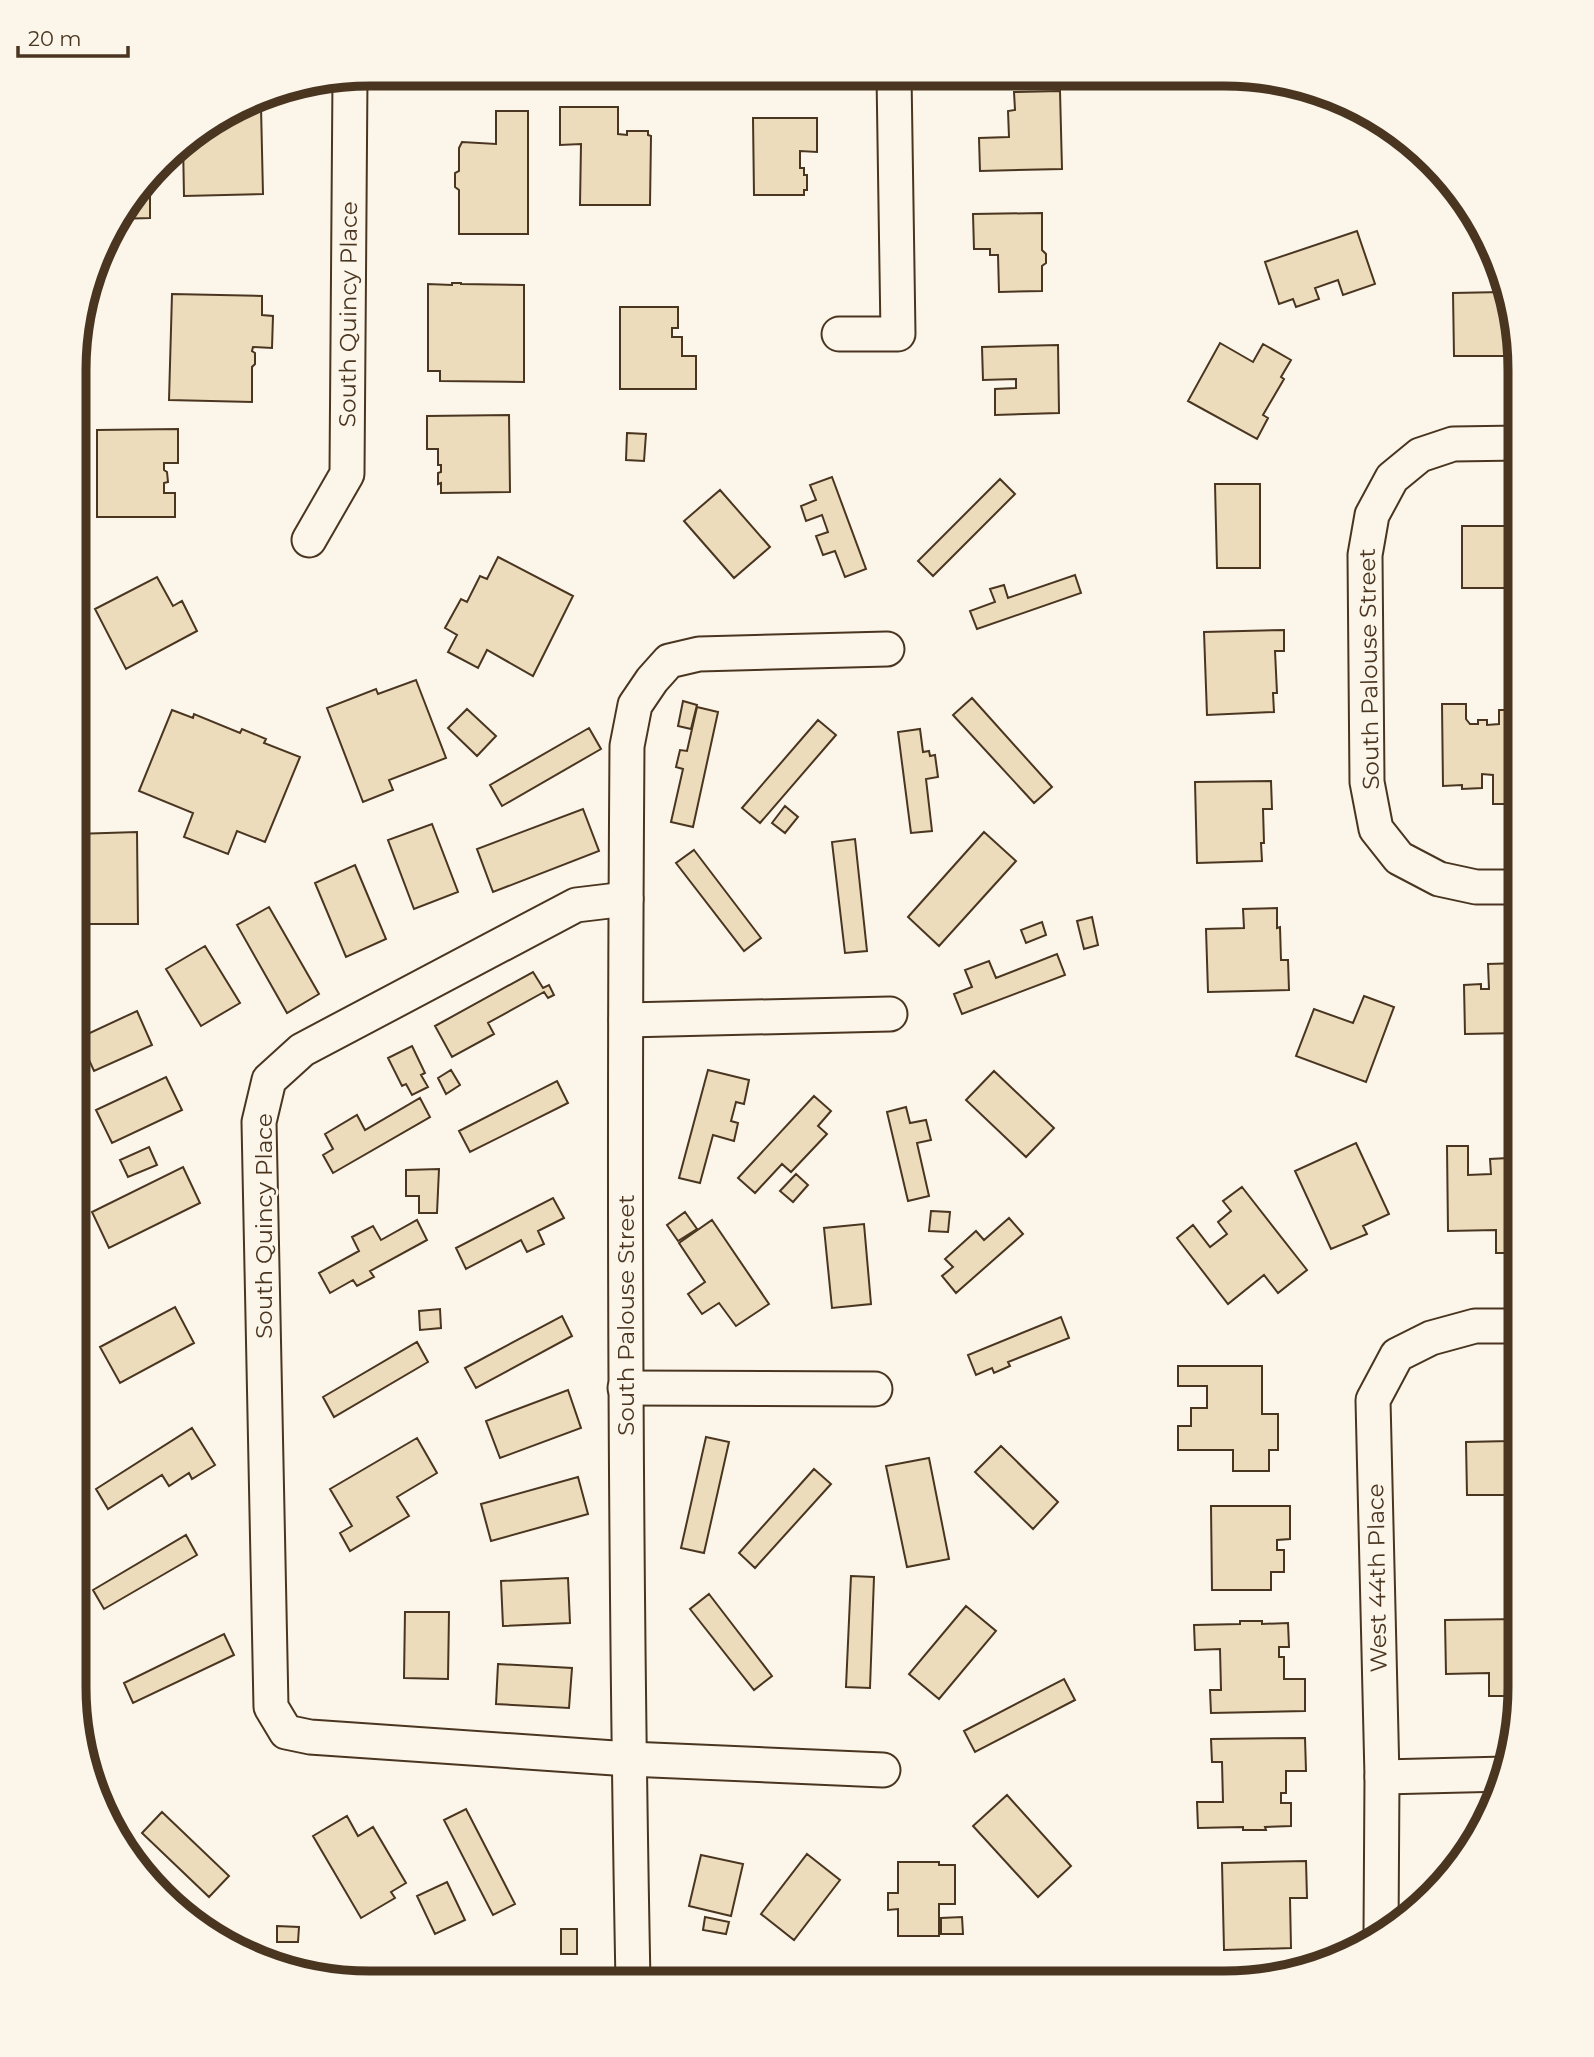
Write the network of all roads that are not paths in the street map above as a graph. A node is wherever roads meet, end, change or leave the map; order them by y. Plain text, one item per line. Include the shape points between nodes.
1 (350, 86) edge
2 (894, 86) edge
3 (839, 334) dead end
4 (1508, 443) edge
5 (309, 540) dead end
6 (887, 649) dead end
7 (1508, 887) edge
8 (626, 899) junction
9 (890, 1014) dead end
10 (626, 1020) junction
11 (1508, 1326) edge
12 (625, 1388) junction
13 (875, 1389) dead end
14 (629, 1759) junction
15 (883, 1770) dead end
16 (1494, 1774) edge
17 (1382, 1777) junction
18 (1381, 1924) edge
19 (633, 1971) edge

1 - 5 street, South Quincy Place via 347,474
2 - 3 street via 898,334
4 - 7 street, South Palouse Street via 1453,444 1420,455 1392,478 1372,515 1365,555 1367,782 1376,829 1399,858 1439,879 1476,887
6 - 8 street, South Palouse Street via 699,654 670,660 635,705 627,746
8 - 10 street, South Palouse Street
8 - 14 street, South Quincy Place via 576,905 302,1050 269,1080 259,1122 271,1707 286,1732 310,1737
9 - 10 street
10 - 12 street, South Palouse Street
11 - 17 street, West 44th Place via 1475,1326 1431,1338 1397,1355 1373,1400
12 - 13 street
12 - 14 street, South Palouse Street
14 - 15 street
14 - 19 street, South Palouse Street
16 - 17 street
17 - 18 street, West 44th Place

